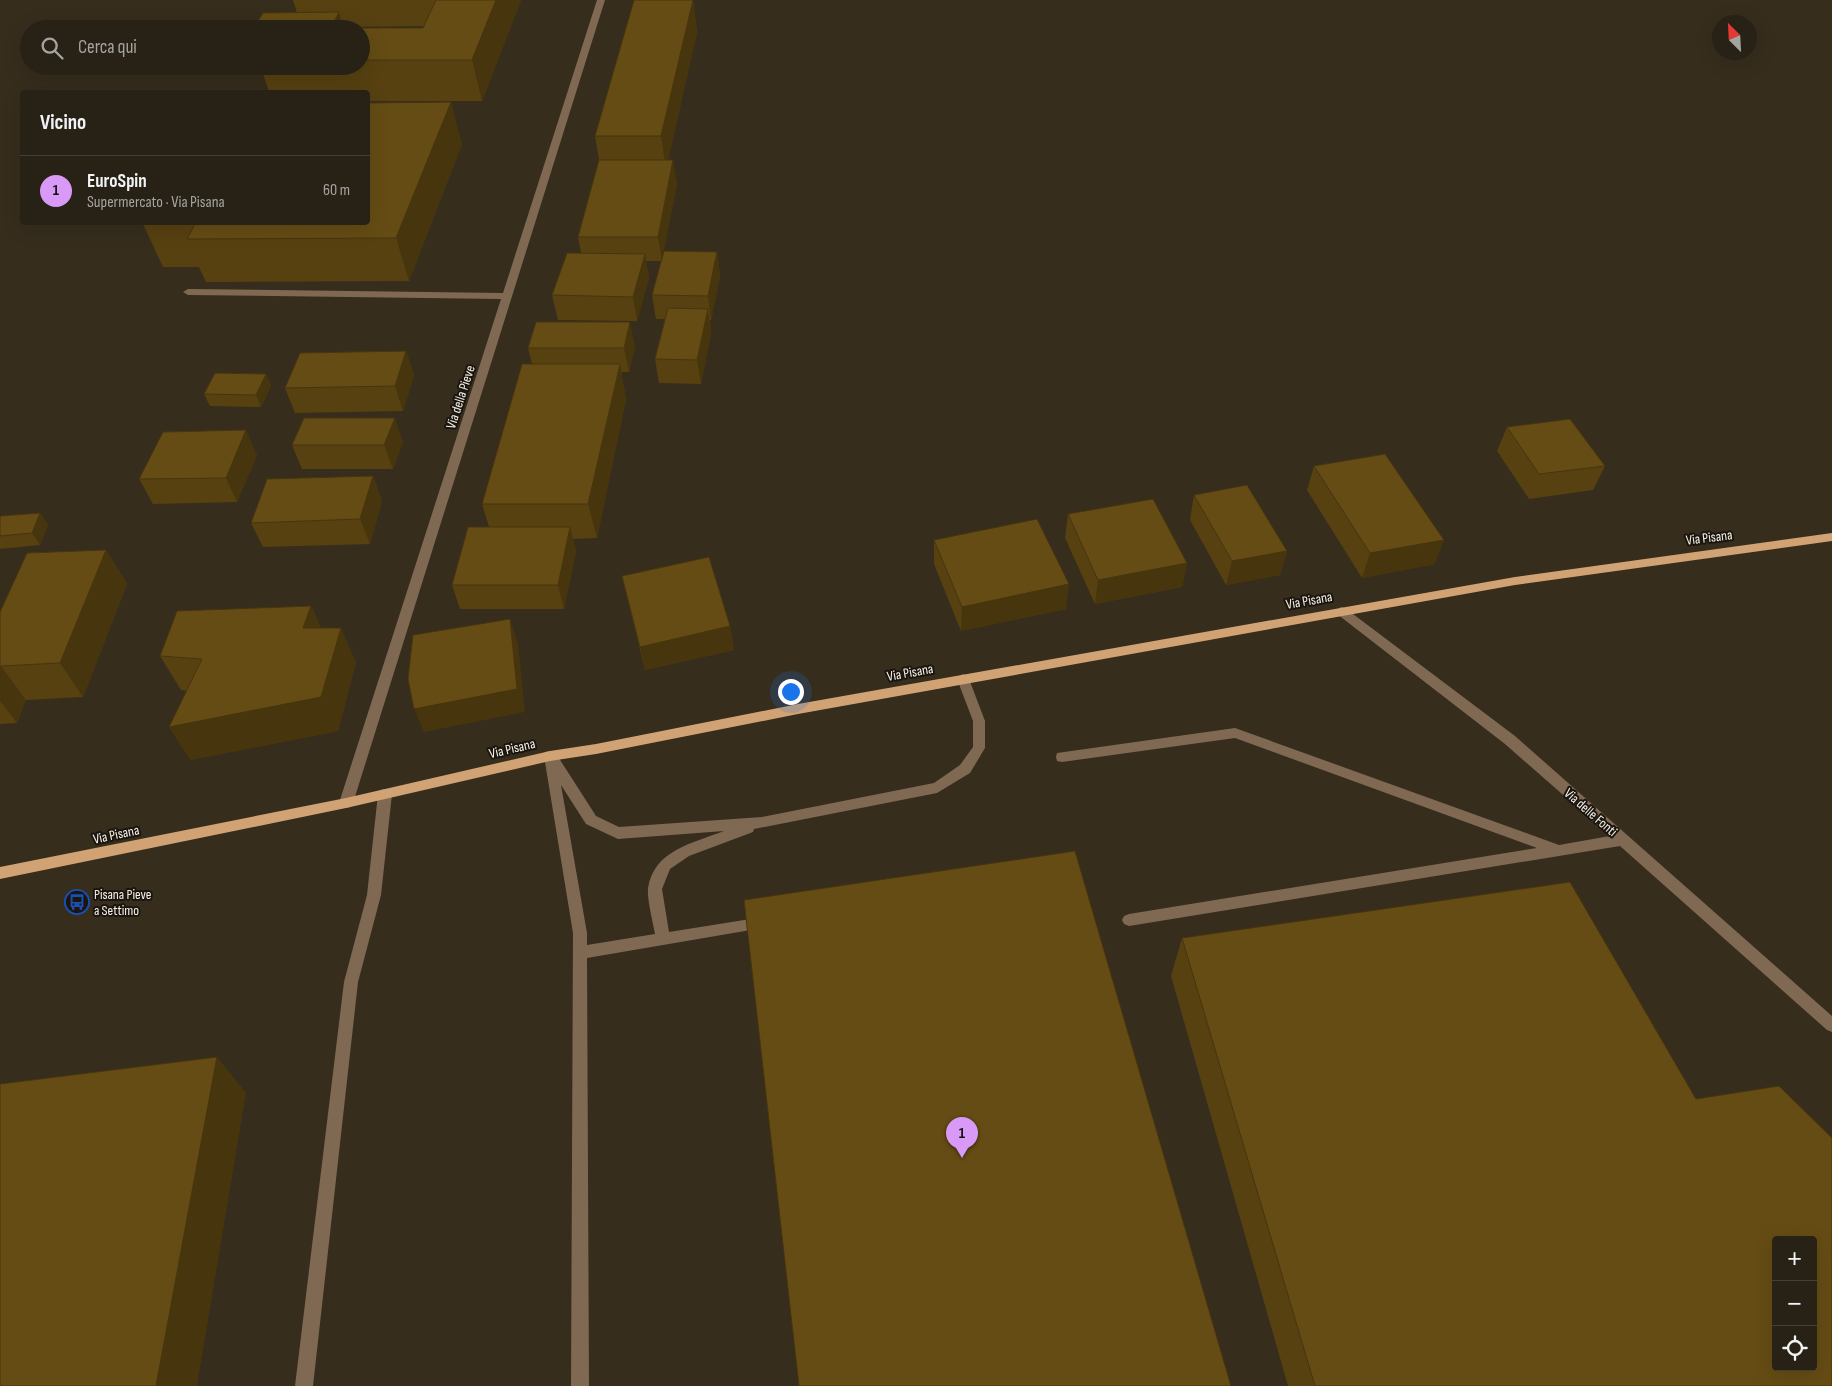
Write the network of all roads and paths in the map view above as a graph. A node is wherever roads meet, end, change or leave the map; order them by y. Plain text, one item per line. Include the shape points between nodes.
1 (601, 0) edge
2 (188, 292) dead end
3 (506, 296) junction
4 (1832, 537) edge
5 (1341, 611) junction
6 (964, 679) junction
7 (550, 756) junction
8 (1062, 757) dead end
9 (385, 794) junction
10 (346, 803) junction
11 (762, 823) junction
12 (1623, 840) junction
13 (1558, 850) junction
14 (0, 873) edge
15 (779, 920) edge
16 (1129, 920) dead end
17 (663, 940) junction
18 (580, 953) junction
19 (1832, 1025) edge
20 (304, 1386) edge
21 (580, 1386) edge

1 - 3 street, Via della Pieve
2 - 3 street
3 - 10 street, Via della Pieve
4 - 5 main road, Via Pisana via 1515,581
5 - 6 main road, Via Pisana
5 - 12 street, Via delle Fonti via 1510,740
6 - 7 main road, Via Pisana
6 - 11 street via 979,721 979,748 965,769 937,788
7 - 9 main road, Via Pisana
7 - 11 street via 590,820 618,833
7 - 18 street via 580,933
8 - 13 street via 1235,733
9 - 10 main road, Via Pisana
9 - 20 street via 374,895 351,982
10 - 14 main road, Via Pisana
11 - 17 street via 684,852 664,865 655,889
12 - 13 street
12 - 19 street, Via delle Fonti
13 - 16 street
15 - 17 street
17 - 18 street
18 - 21 street

